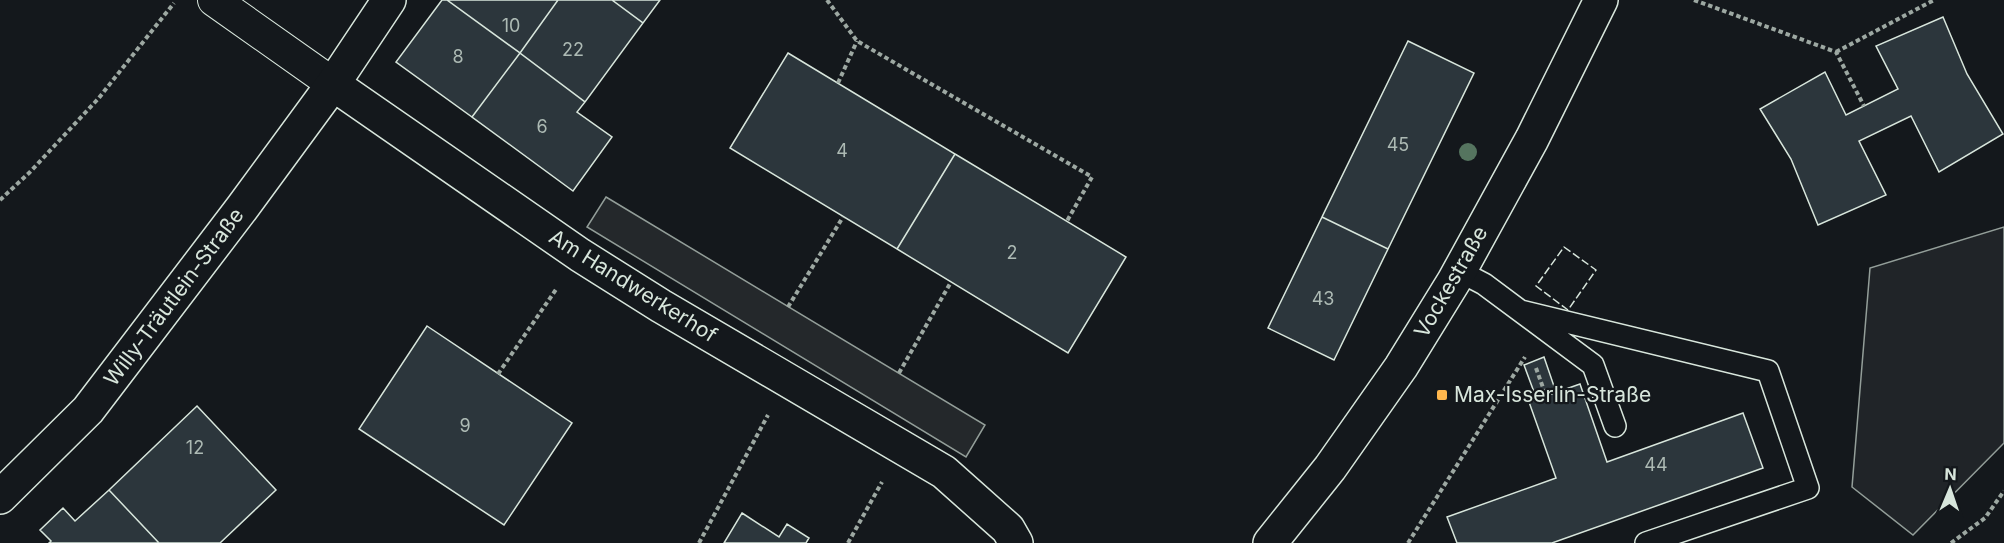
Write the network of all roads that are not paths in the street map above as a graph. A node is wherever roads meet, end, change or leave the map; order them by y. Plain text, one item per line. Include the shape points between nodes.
1 (214, 0) edge
2 (389, 0) edge
3 (1601, 0) edge
4 (333, 84) junction
5 (1459, 271) junction
6 (1521, 311) junction
7 (1615, 426) dead end
8 (0, 497) edge
9 (1016, 543) edge
10 (1270, 543) edge
11 (1646, 543) edge

1 - 4 street
2 - 4 street
3 - 5 street, Vockestraße
4 - 8 street, Willy-Träutlein-Straße via 88,410
4 - 9 street, Am Handwerkerhof via 580,255 944,472 1008,529
5 - 6 lane
5 - 10 street, Vockestraße via 1401,367 1330,468
6 - 7 lane via 1593,365
6 - 11 lane via 1768,371 1808,488

